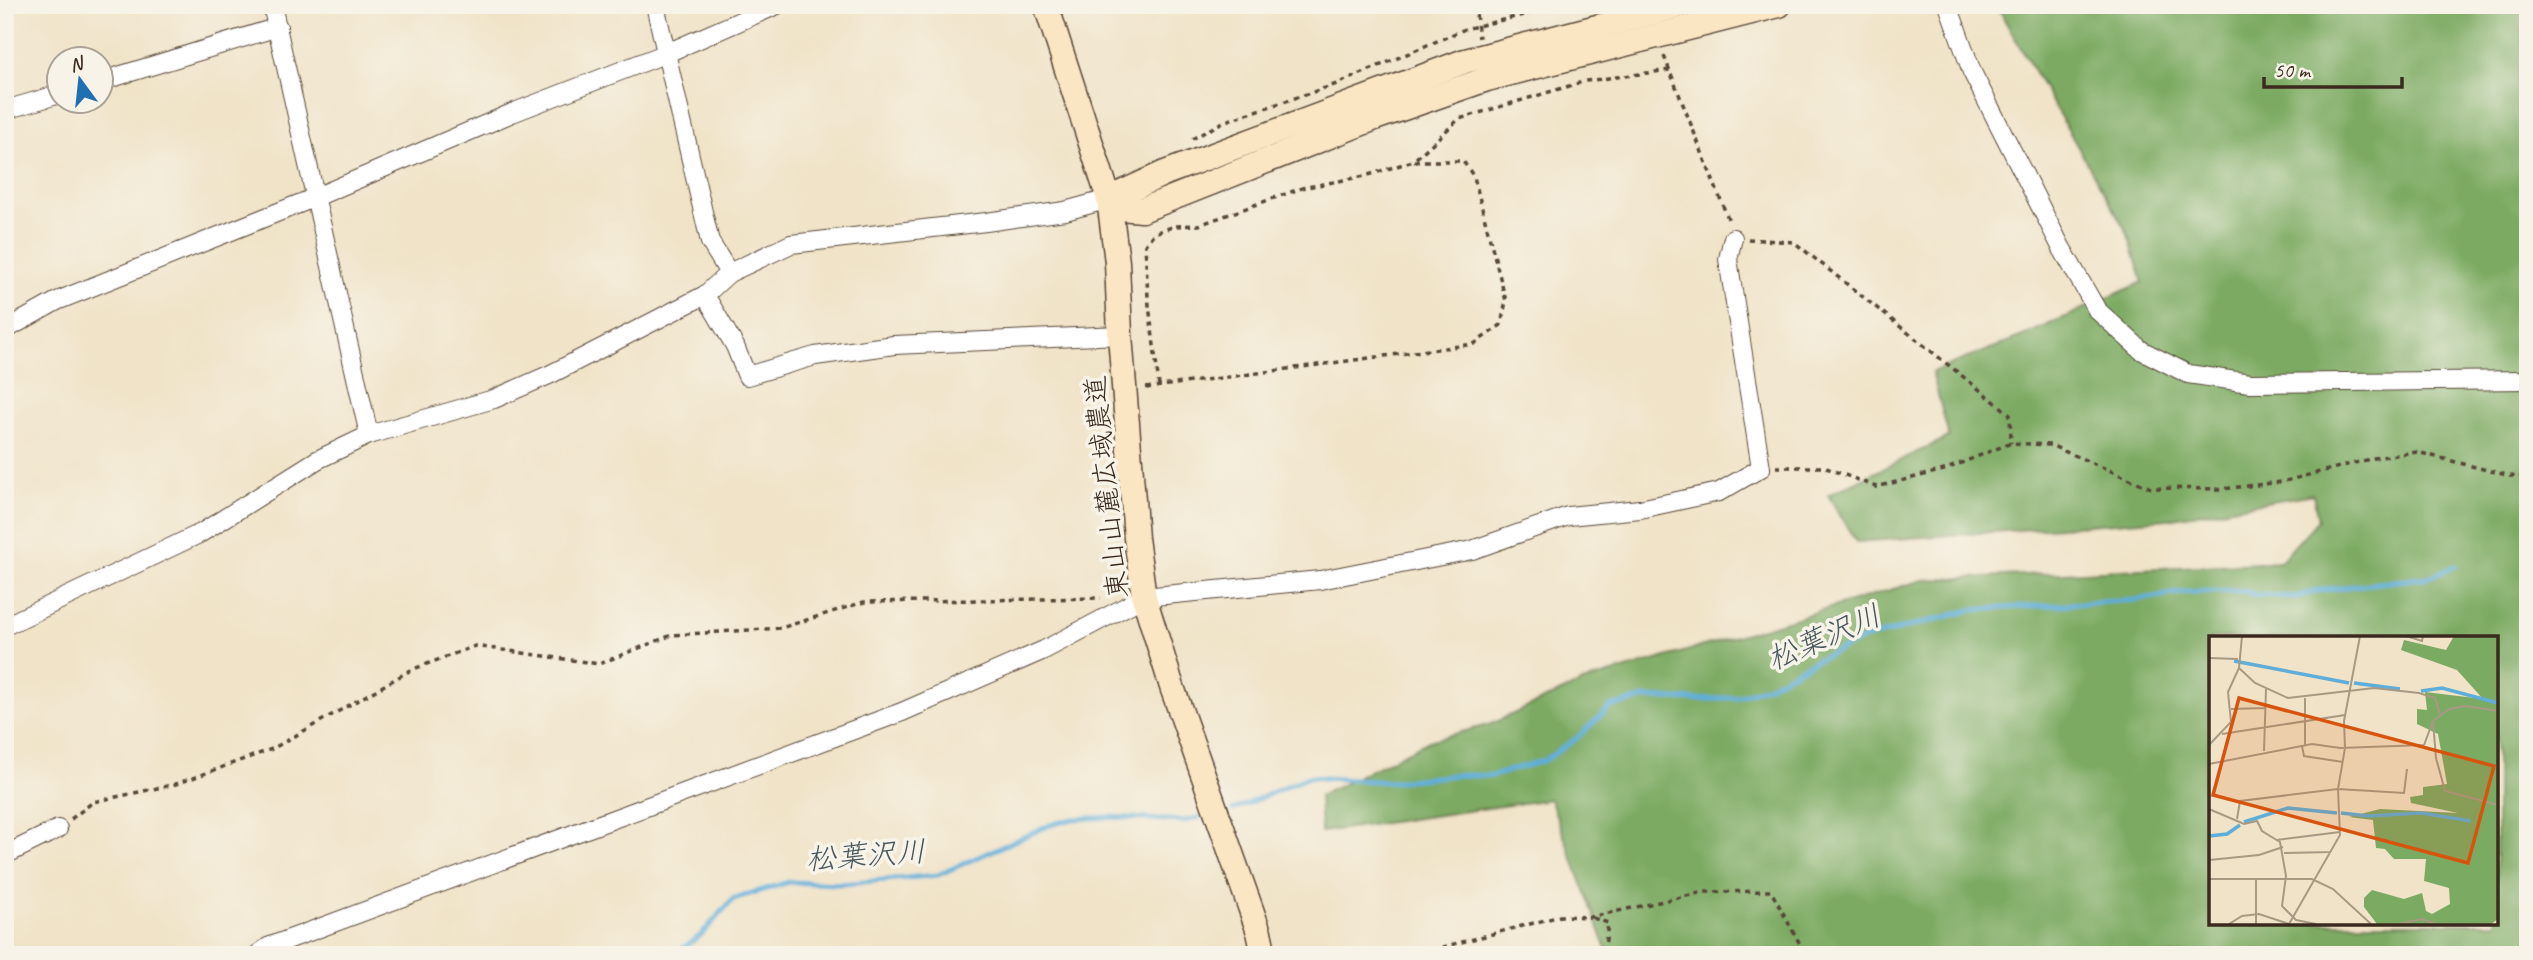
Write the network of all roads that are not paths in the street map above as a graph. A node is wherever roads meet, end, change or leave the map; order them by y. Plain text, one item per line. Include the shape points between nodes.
1 (272, 5) edge
2 (655, 5) edge
3 (777, 5) edge
4 (1046, 5) edge
5 (1682, 5) edge
6 (1779, 5) edge
7 (1948, 5) edge
8 (278, 27) junction
9 (667, 52) junction
10 (116, 77) edge
11 (46, 98) edge
12 (5, 110) edge
13 (316, 197) junction
14 (1110, 203) junction
15 (1733, 238) road end
16 (729, 273) junction
17 (705, 295) junction
18 (5, 330) edge
19 (1121, 335) junction
20 (2528, 380) edge
21 (369, 435) junction
22 (1144, 597) junction
23 (5, 626) edge
24 (58, 829) road end
25 (5, 855) edge
26 (257, 955) edge
27 (1264, 955) edge

1 - 8 street
2 - 9 street
3 - 9 street
4 - 14 street, 東山山麓広域農道
5 - 14 street via 1465,61 1165,173
6 - 14 street via 1488,79 1142,209
7 - 20 street via 1972,72 2061,247 2097,310 2141,350 2188,374 2250,383
8 - 10 street
8 - 13 street
9 - 13 street
9 - 16 street via 710,242
11 - 12 street
13 - 18 street via 57,301
13 - 21 street
14 - 16 street via 790,244
14 - 19 street, 東山山麓広域農道
15 - 22 street via 1728,259 1761,468 1719,492 1640,509 1568,516 1472,550 1320,580
16 - 17 street
17 - 19 street via 747,376 815,356 894,345
17 - 21 street via 494,399
19 - 22 street, 東山山麓広域農道
21 - 23 street via 317,460 201,533
22 - 26 street via 1044,650 902,712
22 - 27 street, 東山山麓広域農道
24 - 25 street

